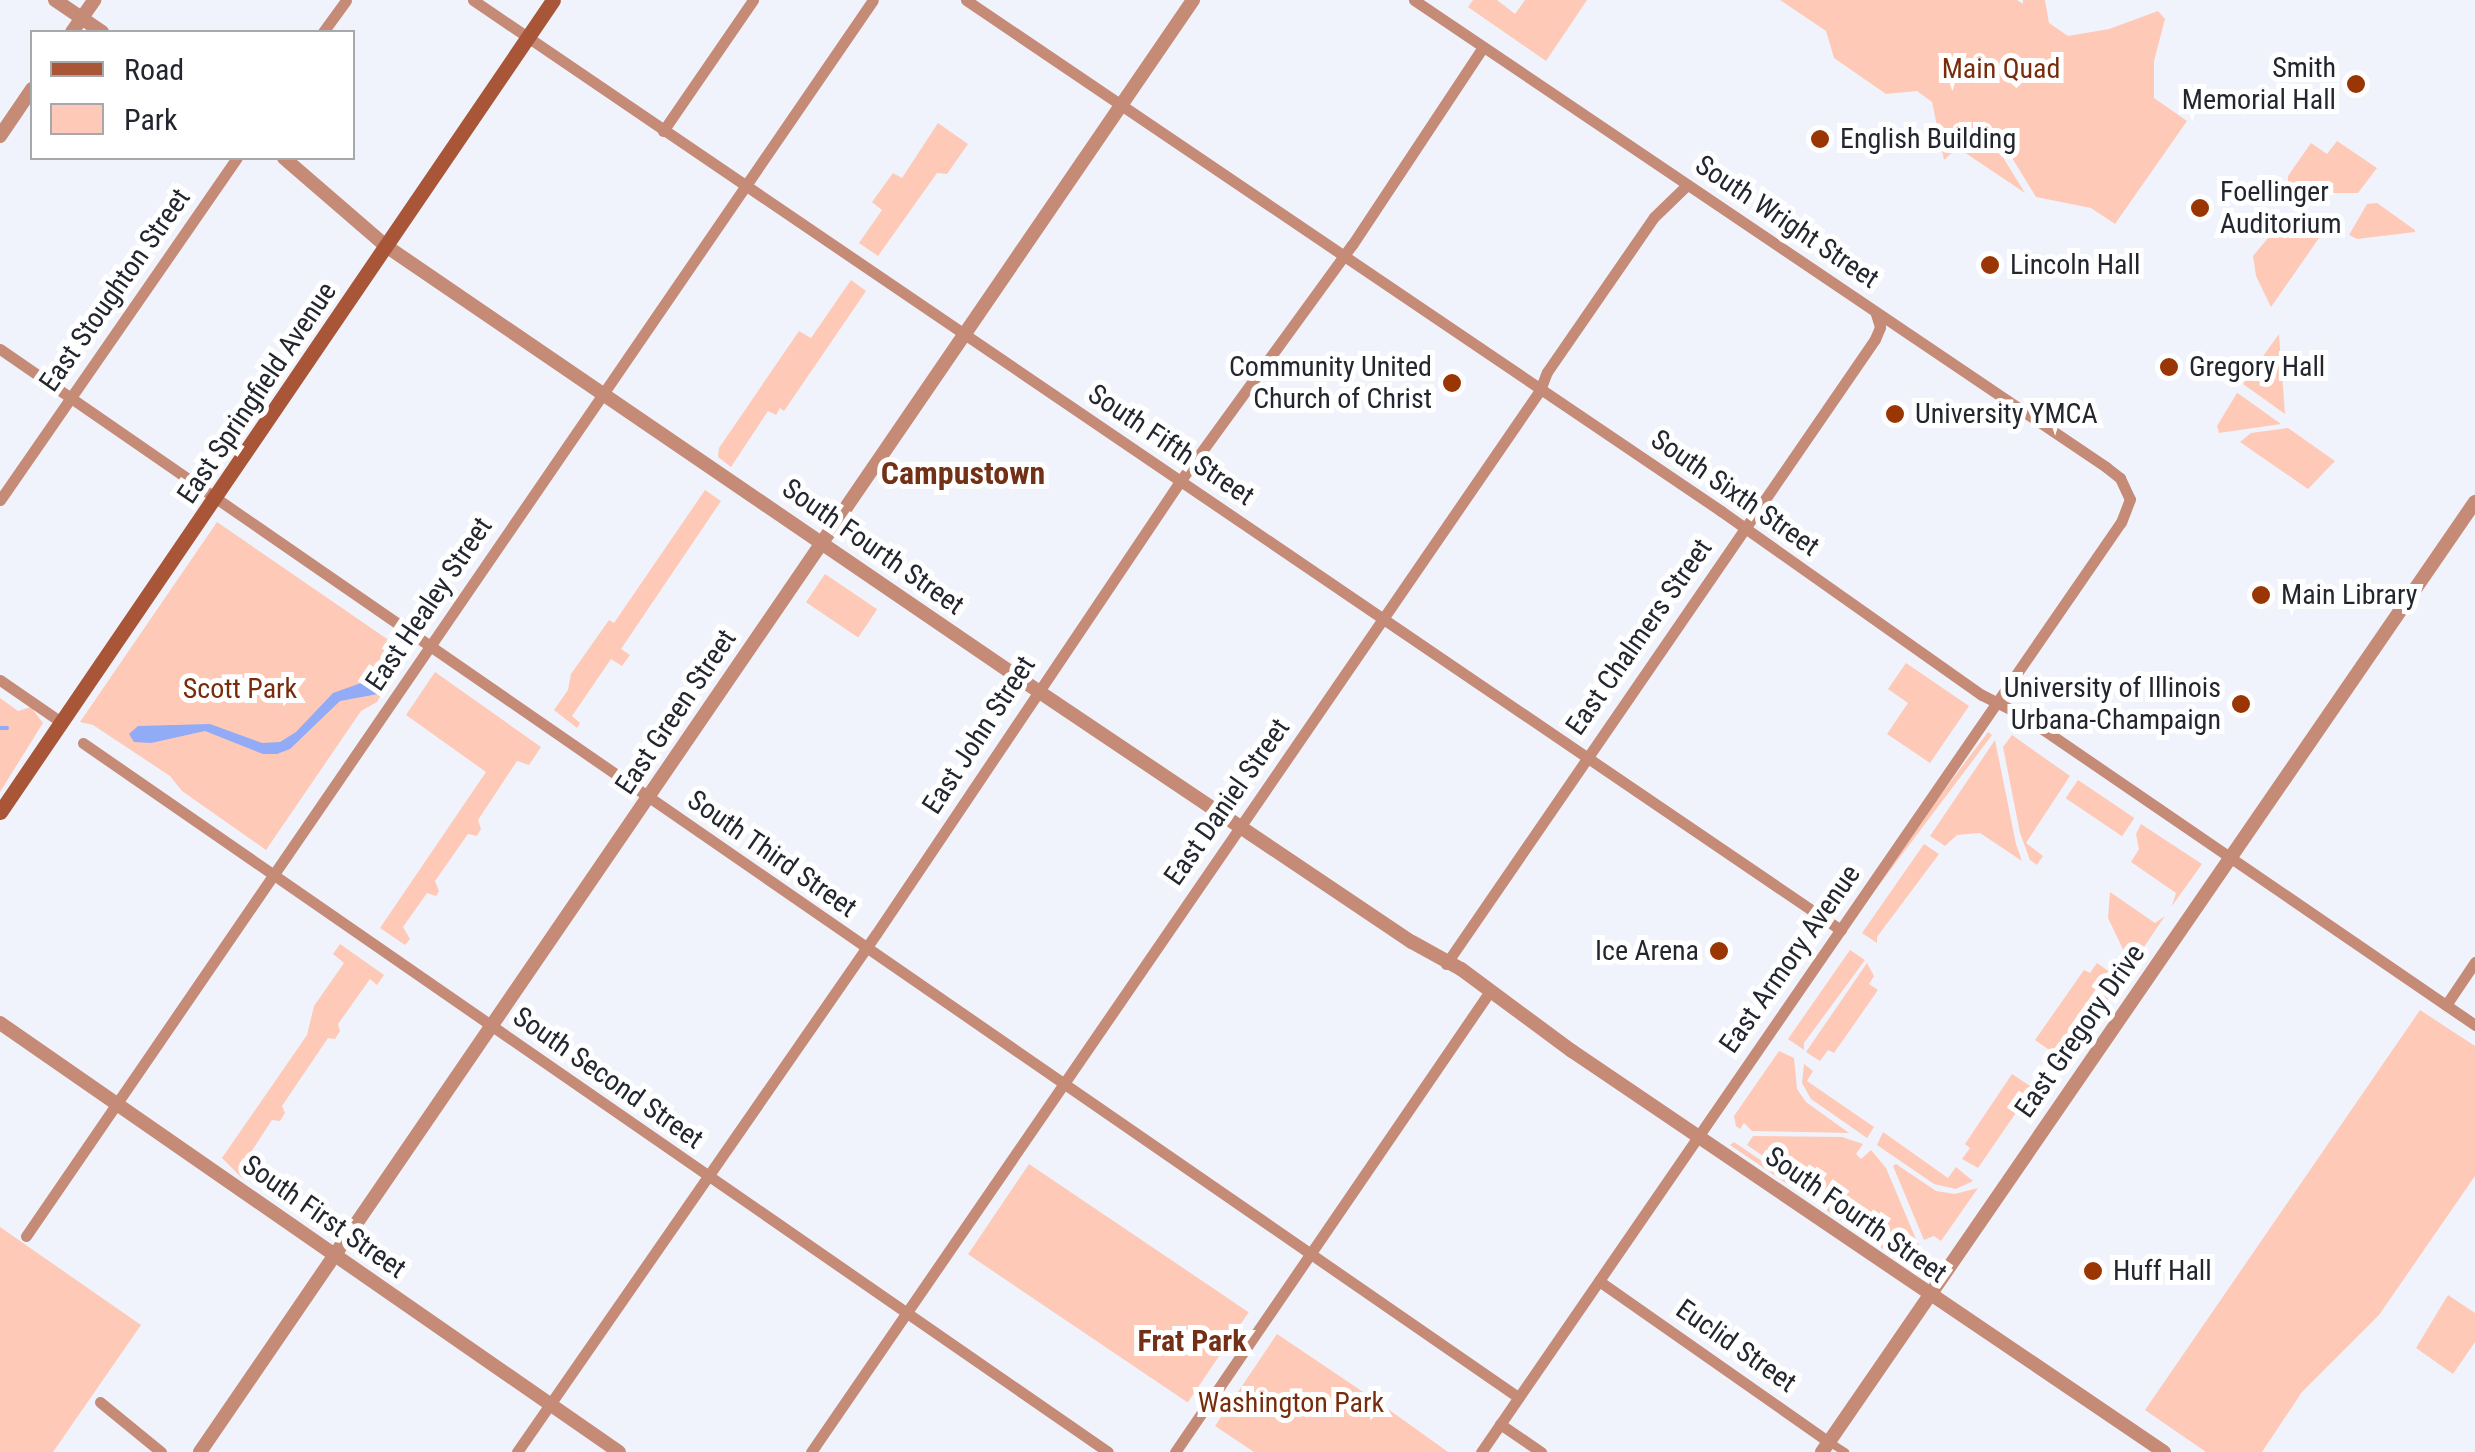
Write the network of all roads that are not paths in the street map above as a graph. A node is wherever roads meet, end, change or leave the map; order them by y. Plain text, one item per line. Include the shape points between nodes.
1 (56, 0) edge
2 (94, 0) edge
3 (346, 0) edge
4 (473, 0) edge
5 (553, 0) edge
6 (753, 0) edge
7 (873, 0) edge
8 (966, 0) edge
9 (1193, 0) edge
10 (1414, 0) edge
11 (82, 18) junction
12 (73, 30) edge
13 (99, 30) edge
14 (325, 30) edge
15 (527, 37) junction
16 (1483, 47) junction
17 (30, 92) edge
18 (1120, 107) junction
19 (663, 131) junction
20 (0, 136) edge
21 (236, 160) edge
22 (286, 160) edge
23 (1688, 185) junction
24 (744, 187) junction
25 (386, 246) junction
26 (1344, 257) junction
27 (1872, 310) junction
28 (1899, 328) junction
29 (963, 334) junction
30 (1875, 339) junction
31 (0, 349) edge
32 (1540, 390) junction
33 (603, 394) junction
34 (71, 399) junction
35 (1181, 480) junction
36 (2127, 490) joint
37 (216, 497) junction
38 (0, 500) edge
39 (2475, 502) edge
40 (1744, 529) junction
41 (822, 542) junction
42 (1383, 620) junction
43 (429, 648) junction
44 (0, 680) edge
45 (1038, 691) junction
46 (1997, 703) junction
47 (61, 722) junction
48 (82, 743) dead end
49 (1586, 759) junction
50 (648, 798) junction
51 (0, 812) edge
52 (1240, 825) junction
53 (2230, 857) junction
54 (273, 876) junction
55 (1841, 930) junction
56 (866, 949) junction
57 (2475, 962) edge
58 (1446, 964) junction
59 (1486, 997) junction
60 (2446, 1005) junction
61 (1521, 1016) junction
62 (0, 1023) edge
63 (2475, 1024) edge
64 (491, 1028) junction
65 (1064, 1082) junction
66 (116, 1106) junction
67 (1698, 1136) junction
68 (706, 1176) junction
69 (26, 1236) dead end
70 (1311, 1254) junction
71 (334, 1256) junction
72 (1599, 1281) junction
73 (1929, 1296) junction
74 (907, 1312) junction
75 (1518, 1397) junction
76 (100, 1402) dead end
77 (550, 1406) junction
78 (1500, 1424) junction
79 (1826, 1447) edge
80 (161, 1452) edge
81 (200, 1452) edge
82 (518, 1452) edge
83 (618, 1452) edge
84 (811, 1452) edge
85 (1108, 1452) edge
86 (1175, 1452) edge
87 (1481, 1452) edge
88 (1541, 1452) edge
89 (1845, 1452) edge
90 (2164, 1452) edge

1 - 11 street
2 - 11 street
3 - 14 street
4 - 15 street, South Fifth Street
5 - 15 main road, East Springfield Avenue
6 - 19 street
7 - 24 street, East Healey Street
8 - 18 street, South Sixth Street
9 - 18 street, East Green Street
10 - 16 street, South Wright Street
11 - 12 street
11 - 13 street
15 - 19 street, South Fifth Street
15 - 25 main road, East Springfield Avenue
16 - 23 street, South Wright Street
16 - 26 street, East John Street
17 - 20 street
18 - 26 street, South Sixth Street
18 - 29 street, East Green Street
19 - 24 street, South Fifth Street
21 - 34 street, East Stoughton Street
22 - 25 street, South Fourth Street
23 - 27 street, South Wright Street
23 - 32 street, East Daniel Street via 1648,226
24 - 29 street, South Fifth Street
24 - 33 street, East Healey Street
25 - 33 street, South Fourth Street
25 - 37 main road, East Springfield Avenue
26 - 32 street, South Sixth Street
26 - 35 street, East John Street
27 - 28 street, South Wright Street
27 - 30 street via 1880,323
28 - 30 street
28 - 36 street, South Wright Street via 2106,466
29 - 35 street, South Fifth Street
29 - 41 street, East Green Street
30 - 40 street, East Chalmers Street
31 - 34 street, South Third Street
32 - 40 street, South Sixth Street
32 - 42 street, East Daniel Street
33 - 41 street, South Fourth Street
33 - 43 street, East Healey Street
34 - 37 street, South Third Street
34 - 38 street, East Stoughton Street
35 - 42 street, South Fifth Street
35 - 45 street, East John Street
36 - 46 street, East Armory Avenue via 2122,522
37 - 43 street, South Third Street
37 - 47 main road, East Springfield Avenue
39 - 53 street, East Gregory Drive
40 - 46 street, South Sixth Street
40 - 49 street, East Chalmers Street
41 - 45 street, South Fourth Street
41 - 50 street, East Green Street
42 - 49 street, South Fifth Street
42 - 52 street, East Daniel Street
43 - 50 street, South Third Street
43 - 54 street, East Healey Street
44 - 47 street
45 - 52 street, South Fourth Street
45 - 56 street, East John Street
46 - 53 street, South Sixth Street
46 - 55 street, East Armory Avenue
47 - 51 main road, East Springfield Avenue
48 - 54 street, South Second Street
49 - 55 street, South Fifth Street
49 - 58 street, East Chalmers Street
50 - 56 street, South Third Street
50 - 64 street, East Green Street
52 - 58 street, South Fourth Street
52 - 65 street, East Daniel Street
53 - 60 street, South Sixth Street
53 - 73 street, East Gregory Drive
54 - 64 street, South Second Street
54 - 66 street, East Healey Street
55 - 67 street, East Armory Avenue
56 - 65 street, South Third Street
56 - 68 street, East John Street
57 - 60 street
58 - 59 street, South Fourth Street
58 - 61 street, South Fourth Street
59 - 61 street, South Fourth Street
59 - 70 street
60 - 63 street, South Sixth Street
61 - 67 street, South Fourth Street
62 - 66 street, South First Street
64 - 68 street, South Second Street
64 - 71 street, East Green Street
65 - 70 street, South Third Street
65 - 74 street, East Daniel Street
66 - 69 street, East Healey Street
66 - 71 street, South First Street
67 - 72 street, East Armory Avenue
67 - 73 street, South Fourth Street
68 - 74 street, South Second Street
68 - 77 street, East John Street
70 - 75 street, South Third Street
70 - 86 street
71 - 77 street, South First Street
71 - 81 street, East Green Street
72 - 75 street, East Armory Avenue
72 - 79 street, Euclid Street
73 - 79 street, East Gregory Drive
73 - 90 street, South Fourth Street
74 - 84 street, East Daniel Street
74 - 85 street, South Second Street
75 - 78 street, East Armory Avenue
76 - 80 street
77 - 82 street, East John Street
77 - 83 street, South First Street
78 - 87 street, East Armory Avenue
78 - 88 street
79 - 89 street, Euclid Street

